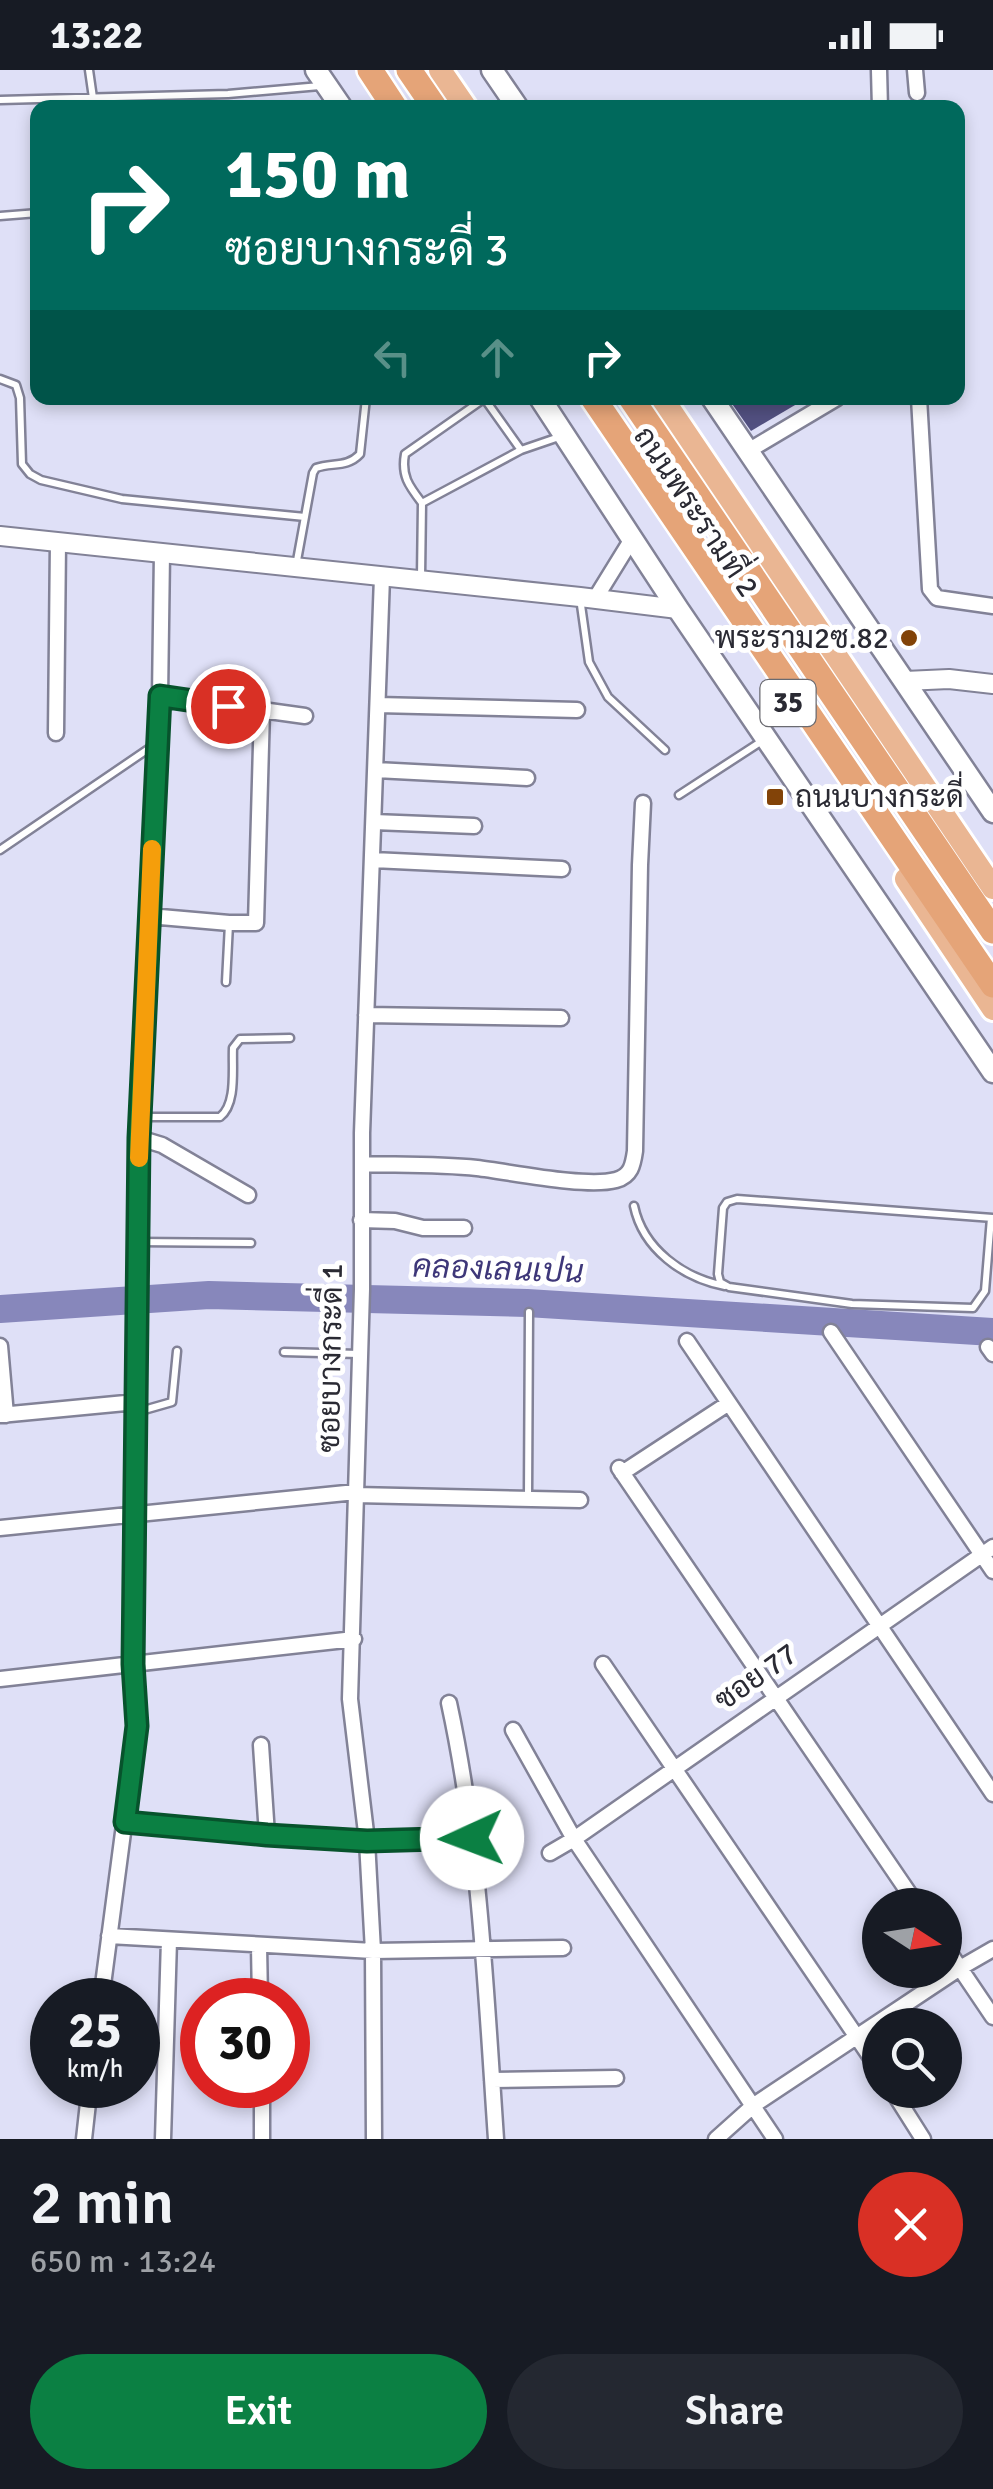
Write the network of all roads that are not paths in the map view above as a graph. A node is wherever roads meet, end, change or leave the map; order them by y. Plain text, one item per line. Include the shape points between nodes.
1 (90, 70) edge
2 (362, 70) edge
3 (370, 70) edge
4 (410, 70) edge
5 (440, 70) edge
6 (492, 70) edge
7 (878, 70) edge
8 (915, 70) edge
9 (321, 78) edge
10 (917, 93) dead end
11 (93, 98) junction
12 (0, 100) edge
13 (336, 100) edge
14 (382, 100) edge
15 (390, 100) edge
16 (430, 100) edge
17 (461, 100) edge
18 (513, 100) edge
19 (880, 100) edge
20 (30, 214) edge
21 (0, 216) edge
22 (0, 379) edge
23 (365, 405) edge
24 (474, 405) edge
25 (489, 405) edge
26 (545, 405) edge
27 (587, 405) edge
28 (598, 405) edge
29 (637, 405) edge
30 (667, 405) edge
31 (717, 405) edge
32 (826, 405) edge
33 (919, 405) edge
34 (566, 435) junction
35 (520, 450) junction
36 (748, 451) junction
37 (422, 503) junction
38 (305, 516) junction
39 (0, 536) edge
40 (632, 539) junction
41 (58, 542) junction
42 (162, 553) junction
43 (296, 568) junction
44 (382, 577) junction
45 (421, 581) junction
46 (587, 598) junction
47 (993, 606) edge
48 (678, 609) junction
49 (905, 682) junction
50 (993, 684) edge
51 (160, 696) junction
52 (378, 705) junction
53 (262, 710) junction
54 (576, 710) dead end
55 (305, 716) dead end
56 (56, 732) dead end
57 (767, 738) junction
58 (158, 743) junction
59 (665, 750) dead end
60 (376, 770) junction
61 (527, 778) dead end
62 (679, 795) dead end
63 (643, 804) dead end
64 (993, 812) edge
65 (374, 822) junction
66 (474, 826) dead end
67 (0, 850) edge
68 (372, 860) junction
69 (562, 869) dead end
70 (993, 888) edge
71 (149, 916) junction
72 (229, 923) junction
73 (256, 923) junction
74 (993, 931) edge
75 (255, 942) dead end
76 (226, 982) dead end
77 (993, 985) edge
78 (993, 1009) edge
79 (366, 1015) junction
80 (561, 1018) dead end
81 (290, 1038) dead end
82 (993, 1072) edge
83 (141, 1117) junction
84 (139, 1138) junction
85 (362, 1164) junction
86 (248, 1196) dead end
87 (634, 1206) dead end
88 (992, 1218) edge
89 (361, 1220) junction
90 (464, 1228) dead end
91 (138, 1242) junction
92 (251, 1243) dead end
93 (729, 1287) junction
94 (529, 1312) dead end
95 (832, 1332) dead end
96 (687, 1341) dead end
97 (0, 1346) edge
98 (177, 1351) dead end
99 (284, 1352) dead end
100 (360, 1354) junction
101 (729, 1403) junction
102 (136, 1407) junction
103 (3, 1415) edge
104 (356, 1493) junction
105 (528, 1498) junction
106 (580, 1500) dead end
107 (135, 1513) junction
108 (0, 1528) edge
109 (988, 1551) edge
110 (993, 1571) edge
111 (880, 1626) junction
112 (354, 1640) junction
113 (133, 1664) junction
114 (603, 1664) dead end
115 (0, 1679) edge
116 (775, 1698) junction
117 (450, 1703) dead end
118 (513, 1730) dead end
119 (261, 1746) dead end
120 (673, 1768) junction
121 (993, 1794) edge
122 (125, 1822) junction
123 (267, 1835) junction
124 (472, 1838) junction
125 (574, 1839) junction
126 (367, 1841) junction
127 (550, 1853) dead end
128 (905, 1888) edge
129 (108, 1936) junction
130 (168, 1940) junction
131 (260, 1946) junction
132 (563, 1948) dead end
133 (993, 1949) edge
134 (484, 1950) junction
135 (374, 1951) junction
136 (962, 1967) edge
137 (962, 1971) edge
138 (103, 1978) edge
139 (260, 1978) edge
140 (930, 1988) edge
141 (993, 2017) edge
142 (858, 2035) junction
143 (862, 2041) edge
144 (616, 2078) dead end
145 (492, 2080) junction
146 (754, 2105) junction
147 (87, 2108) edge
148 (262, 2108) edge
149 (903, 2108) edge
150 (84, 2139) edge
151 (163, 2139) edge
152 (262, 2139) edge
153 (374, 2139) edge
154 (496, 2139) edge
155 (716, 2139) edge
156 (775, 2139) edge
157 (923, 2139) edge

1 - 11 lane
2 - 14 highway
3 - 15 highway
4 - 16 highway
5 - 17 highway
6 - 18 main road
7 - 19 street
8 - 10 street
9 - 11 lane via 228,94
9 - 13 main road
11 - 12 lane
20 - 21 lane
22 - 38 lane via 16,385 22,464 41,480 122,499
23 - 38 lane via 360,454 349,464 316,468
24 - 37 lane via 405,454 402,468
25 - 35 lane
26 - 34 main road, 35
27 - 78 highway, ถนนพระรามที่ 2 / 35
28 - 77 highway
29 - 74 highway
30 - 70 highway, ถนนพระรามที่ 2 / 35
31 - 36 main road
32 - 36 street
33 - 47 street via 930,589 936,598
34 - 35 lane
34 - 40 main road, 35
35 - 37 lane
36 - 49 main road
37 - 45 lane
38 - 43 lane
39 - 41 street
40 - 46 street
40 - 48 main road, 35
41 - 42 street
41 - 56 street
42 - 43 street
42 - 51 street
43 - 44 street
44 - 45 street
44 - 52 street, ซอยบางกระดี่ 1
45 - 46 street
46 - 48 street
46 - 59 lane via 589,662 608,697
48 - 57 main road, 35
49 - 50 street
49 - 64 main road
51 - 53 street
51 - 58 street
52 - 54 street
52 - 60 street, ซอยบางกระดี่ 1
53 - 55 street
53 - 73 street
57 - 62 lane
57 - 82 main road, 35
58 - 67 lane
58 - 71 street
60 - 61 street
60 - 65 street, ซอยบางกระดี่ 1
63 - 85 street via 632,1170 613,1181 579,1181
65 - 66 street
65 - 68 street, ซอยบางกระดี่ 1
68 - 69 street
68 - 79 street, ซอยบางกระดี่ 1
71 - 72 street
71 - 83 street
72 - 73 street
72 - 76 lane
73 - 75 street
79 - 80 street
79 - 85 street, ซอยบางกระดี่ 1
81 - 83 lane via 236,1042 230,1102 220,1117
83 - 84 street
84 - 86 street
84 - 91 street
85 - 89 street, ซอยบางกระดี่ 1
87 - 93 lane via 659,1252 698,1278
88 - 93 lane via 986,1291 974,1308 852,1304
88 - 93 lane via 737,1199 722,1208 718,1274
89 - 90 street
89 - 100 street, ซอยบางกระดี่ 1
91 - 92 lane
91 - 102 street
94 - 105 lane
95 - 109 street
96 - 101 street
97 - 103 street
98 - 102 lane via 172,1402
99 - 100 lane
100 - 104 street, ซอยบางกระดี่ 1
101 - 111 street
101 - 116 street via 621,1471
102 - 103 street
102 - 107 street
104 - 105 street
104 - 107 street
104 - 112 street, ซอยบางกระดี่ 1
105 - 106 street
107 - 108 street
107 - 113 street
109 - 110 street
109 - 111 street, ซอย 77
111 - 116 street, ซอย 77
111 - 121 street
112 - 113 street
112 - 126 street, ซอยบางกระดี่ 1 via 350,1699
113 - 115 street
113 - 122 street via 137,1726
114 - 120 street
116 - 120 street, ซอย 77
116 - 128 street
117 - 124 street
118 - 125 street
119 - 123 street
120 - 125 street, ซอย 77
120 - 142 street
122 - 123 street
122 - 129 street
123 - 126 street
124 - 126 street
124 - 134 street
125 - 127 street, ซอย 77
125 - 146 street
126 - 135 street, ซอยบางกระดี่ 1
129 - 130 street
129 - 138 street
130 - 131 street
130 - 151 street
131 - 135 street
131 - 139 street
132 - 134 street
133 - 136 street
134 - 135 street
134 - 145 street
135 - 153 street, ซอยบางกระดี่ 1
137 - 141 street
140 - 142 street
142 - 143 street
142 - 146 street
144 - 145 street
145 - 154 street
146 - 155 street
146 - 156 street
147 - 150 street
148 - 152 street
149 - 157 street

